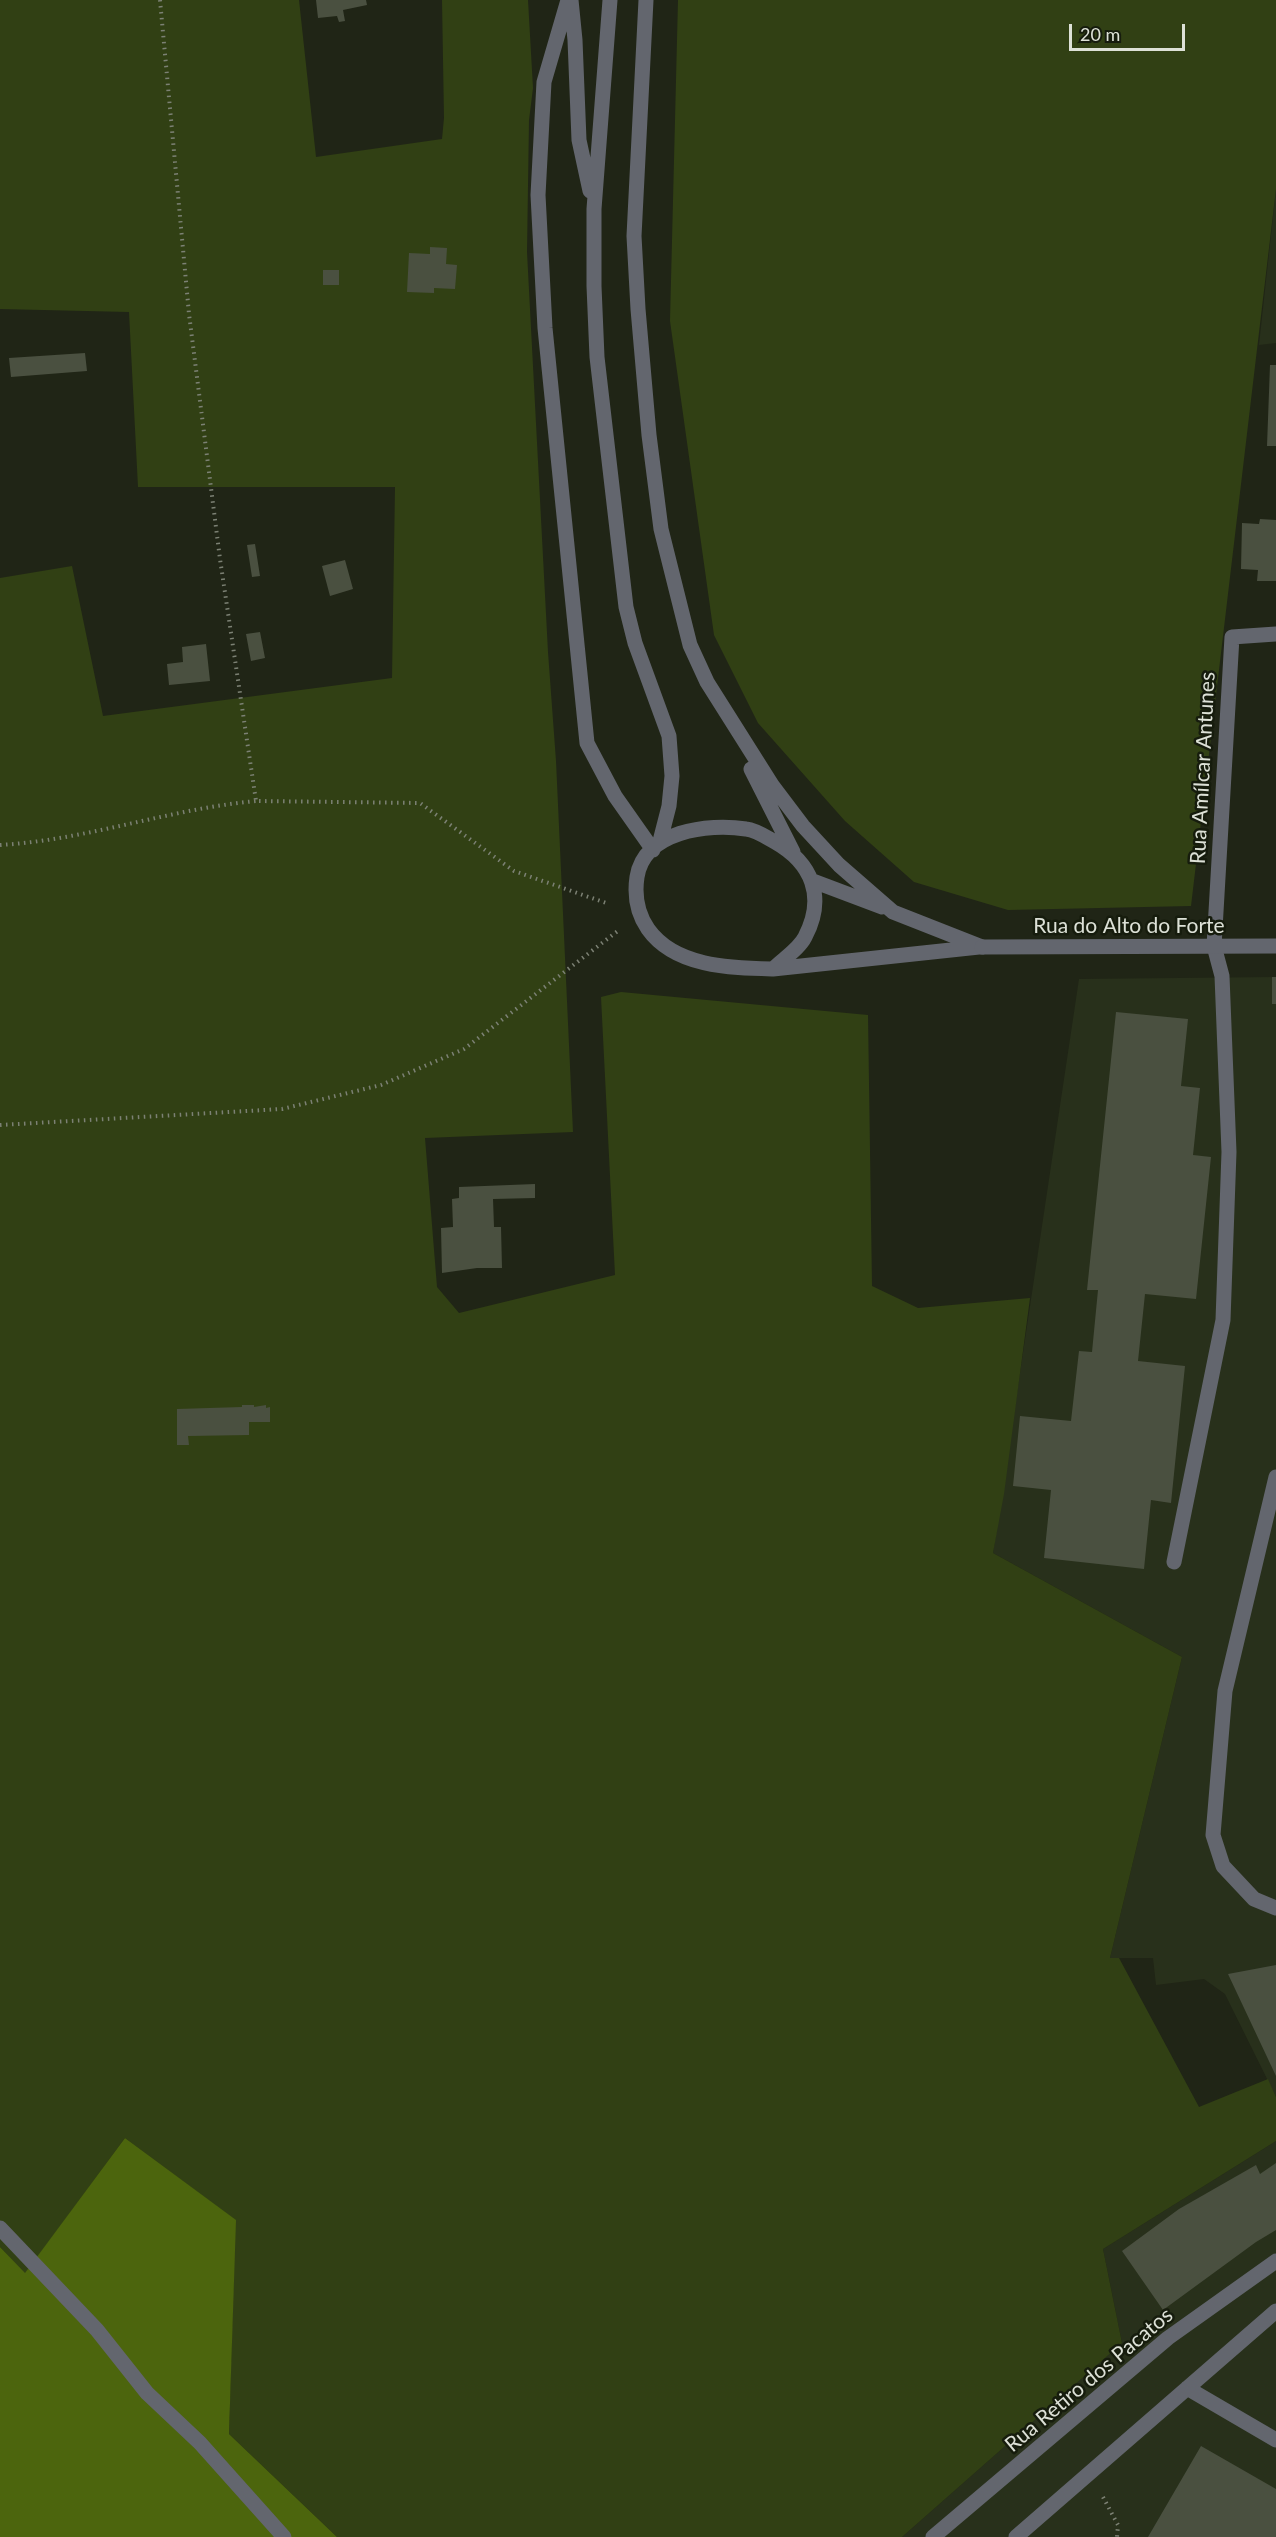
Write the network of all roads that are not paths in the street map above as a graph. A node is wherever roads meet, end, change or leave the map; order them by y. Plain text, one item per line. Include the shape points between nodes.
1 (570, 0) edge
2 (610, 0) edge
3 (646, 0) edge
4 (594, 209) junction
5 (1276, 634) edge
6 (707, 682) junction
7 (656, 845) junction
8 (793, 852) junction
9 (813, 881) junction
10 (893, 912) junction
11 (1214, 946) junction
12 (1276, 946) edge
13 (982, 947) junction
14 (773, 969) junction
15 (1276, 1477) edge
16 (1174, 1562) dead end
17 (1276, 1908) edge
18 (0, 2228) edge
19 (1276, 2261) edge
20 (1276, 2312) edge
21 (1187, 2388) junction
22 (1276, 2440) edge
23 (284, 2537) edge
24 (933, 2537) edge
25 (1016, 2537) edge

1 - 4 street via 579,140
1 - 7 street via 544,82 538,195 545,328 587,743 615,796
2 - 4 street
3 - 6 street via 634,236 641,363 662,529 690,645
4 - 7 street via 597,357 626,607 669,736 669,806
5 - 11 street, Rua Amílcar Antunes via 1232,637
6 - 8 street
6 - 10 street via 772,785 803,826 839,865
7 - 8 street via 710,827 747,829
7 - 14 street via 639,866 635,890 638,915 657,942 691,960
8 - 9 street
9 - 10 street
9 - 14 street via 816,908 804,939
10 - 13 street
11 - 12 street, Rua do Alto do Forte
11 - 13 street, Rua do Alto do Forte
11 - 16 street via 1222,976 1229,1152 1223,1320
13 - 14 street, Rua do Alto do Forte
15 - 17 street via 1225,1691 1213,1835 1223,1866 1254,1899
18 - 23 street via 97,2330 147,2393 200,2443
19 - 24 street, Rua Retiro dos Pacatos via 1168,2338
20 - 21 street
21 - 22 street
21 - 25 street

